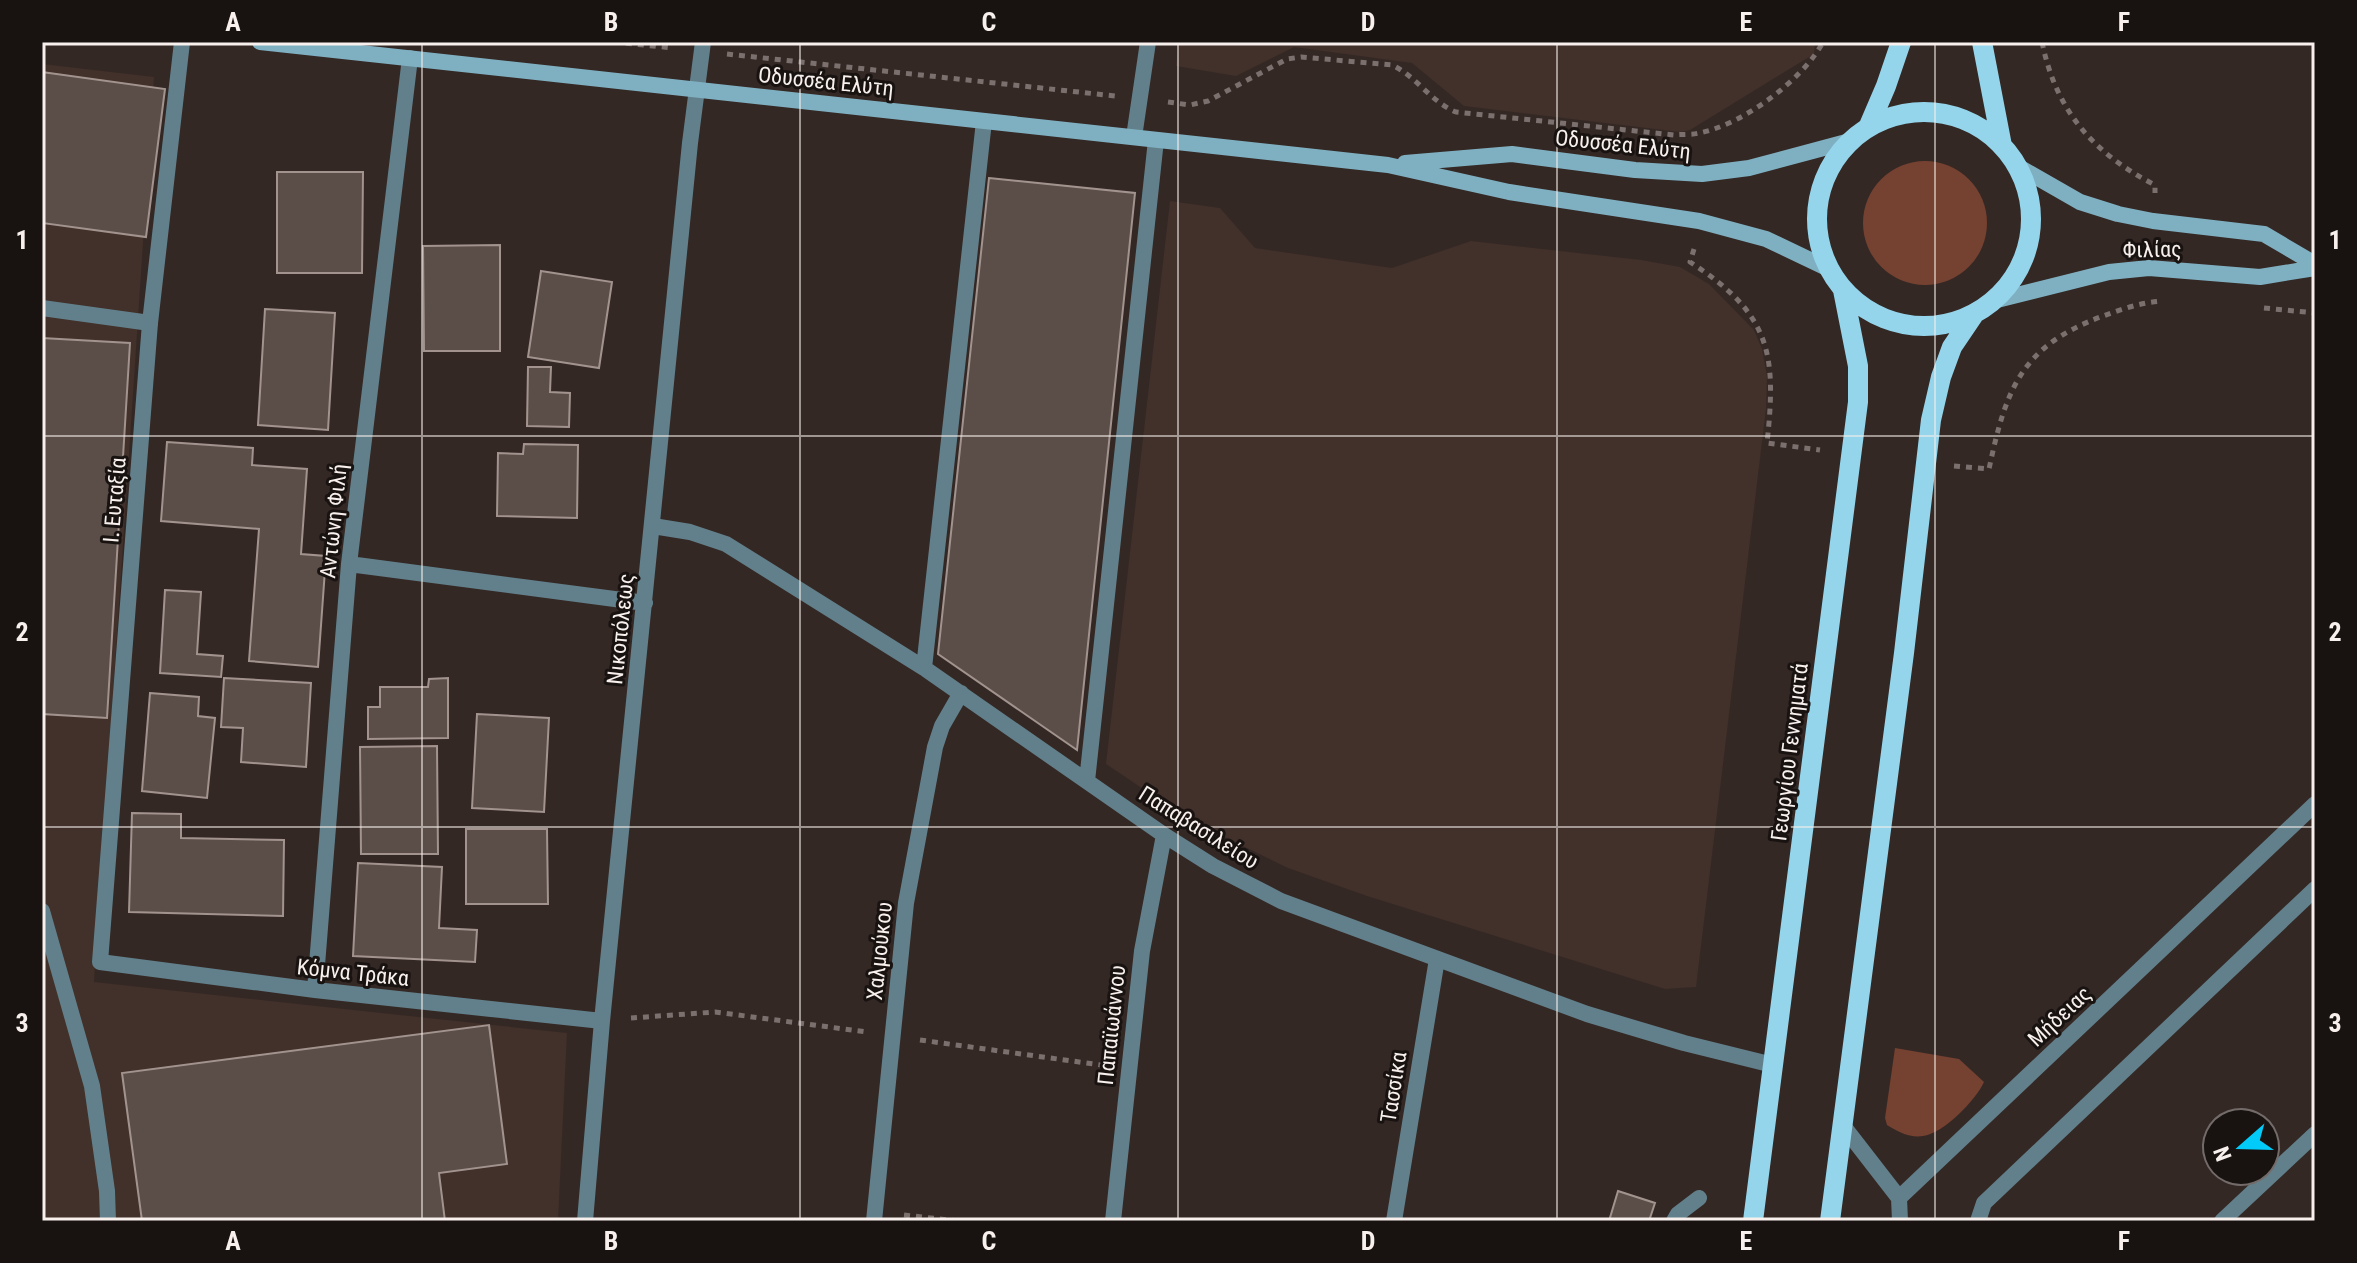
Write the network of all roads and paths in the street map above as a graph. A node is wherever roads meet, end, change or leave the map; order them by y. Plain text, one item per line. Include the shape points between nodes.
1 (182, 42) edge
2 (260, 42) edge
3 (614, 42) edge
4 (1148, 42) edge
5 (1823, 42) edge
6 (1901, 42) edge
7 (1982, 42) edge
8 (2042, 42) edge
9 (703, 47) edge
10 (410, 58) junction
11 (698, 89) junction
12 (1140, 98) junction
13 (984, 121) junction
14 (1868, 128) junction
15 (1699, 133) junction
16 (1134, 137) junction
17 (1156, 140) junction
18 (1850, 141) junction
19 (2002, 146) junction
20 (1388, 165) junction
21 (2017, 166) junction
22 (1702, 174) junction
23 (1699, 221) junction
24 (2153, 221) junction
25 (2315, 266) edge
26 (2149, 268) junction
27 (1829, 269) junction
28 (1843, 290) junction
29 (1993, 301) junction
30 (42, 308) edge
31 (1975, 313) junction
32 (150, 323) junction
33 (1853, 454) junction
34 (1925, 462) junction
35 (653, 526) junction
36 (349, 564) junction
37 (645, 603) junction
38 (924, 668) junction
39 (961, 693) junction
40 (1087, 781) junction
41 (2315, 804) edge
42 (1164, 835) junction
43 (2315, 889) edge
44 (43, 916) edge
45 (1437, 959) junction
46 (100, 962) joint
47 (315, 990) junction
48 (602, 1021) junction
49 (1773, 1065) junction
50 (1844, 1127) junction
51 (2315, 1134) edge
52 (1699, 1198) dead end
53 (1899, 1198) junction
54 (1984, 1203) junction
55 (874, 1216) edge
56 (108, 1221) edge
57 (585, 1221) edge
58 (958, 1221) edge
59 (1113, 1221) edge
60 (1394, 1221) edge
61 (1674, 1221) edge
62 (1753, 1221) edge
63 (1830, 1221) edge
64 (1900, 1221) edge
65 (1978, 1221) edge
66 (1991, 1221) edge
67 (2222, 1221) edge

1 - 32 street, Ι. Ευταξία
2 - 10 street, Οδυσσέα Ελύτη
3 - 9 path
4 - 12 street
5 - 15 path via 1793,80 1765,102
6 - 14 main road
7 - 19 main road, Γεωργίου Γεννηματά
8 - 24 path via 2060,96 2079,129 2128,171 2155,185
9 - 11 street, Νικοπόλεως
9 - 12 path
10 - 11 street, Οδυσσέα Ελύτη
10 - 36 street, Αντώνη Φιλή
11 - 13 street, Οδυσσέα Ελύτη
11 - 35 street, Νικοπόλεως
12 - 15 path via 1190,105 1208,101 1287,59 1301,57 1392,65 1456,112 1674,135
12 - 16 street
13 - 16 street, Οδυσσέα Ελύτη
13 - 38 street
14 - 18 main road, Γεωργίου Γεννηματά
14 - 19 main road, Γεωργίου Γεννηματά via 1901,114 1938,113 1973,124
15 - 22 path
16 - 17 street, Οδυσσέα Ελύτη
17 - 20 street, Οδυσσέα Ελύτη
17 - 40 street
18 - 22 street, Οδυσσέα Ελύτη via 1749,168
18 - 27 main road, Γεωργίου Γεννηματά via 1829,169 1818,202 1818,236
19 - 21 main road, Γεωργίου Γεννηματά
20 - 22 street, Οδυσσέα Ελύτη via 1512,154
20 - 23 street, Οδυσσέα Ελύτη via 1509,192
21 - 24 street, Φιλίας via 2080,202
21 - 29 main road, Γεωργίου Γεννηματά via 2029,201 2029,238 2017,273
23 - 27 street, Οδυσσέα Ελύτη via 1766,239
23 - 33 path via 1690,262 1739,300 1765,345 1772,397 1767,443
24 - 25 street, Φιλίας via 2264,234
25 - 26 street, Φιλίας via 2260,277
26 - 29 street, Φιλίας via 2109,272
26 - 34 path via 2152,302 2082,324 2049,343 2025,366 2007,398 1989,469
27 - 28 main road, Γεωργίου Γεννηματά
28 - 31 main road, Γεωργίου Γεννηματά via 1895,323 1936,326
28 - 33 main road, Γεωργίου Γεννηματά via 1858,366
29 - 31 main road, Γεωργίου Γεννηματά
30 - 32 street
31 - 34 main road, Γεωργίου Γεννηματά via 1952,347 1941,377
32 - 46 street, Ι. Ευταξία
33 - 49 main road, Γεωργίου Γεννηματά
34 - 50 main road, Γεωργίου Γεννηματά
35 - 37 street, Νικοπόλεως
35 - 38 street, Παπαβασιλείου via 726,544
36 - 37 street
36 - 47 street, Αντώνη Φιλή
37 - 48 street, Νικοπόλεως
38 - 39 street, Παπαβασιλείου
39 - 40 street, Παπαβασιλείου
39 - 55 street, Χαλμούκου via 935,747 906,903
40 - 42 street, Παπαβασιλείου
41 - 53 street, Μήδειας
42 - 45 street, Παπαβασιλείου via 1281,901
42 - 59 street, Παπαϊωάννου via 1142,951
43 - 54 street
44 - 56 street via 92,1086
45 - 49 street, Παπαβασιλείου via 1622,1025
45 - 60 street, Τασσίκα
46 - 47 street, Κόμνα Τράκα
47 - 48 street, Κόμνα Τράκα
48 - 57 street, Νικοπόλεως
49 - 62 main road, Γεωργίου Γεννηματά
50 - 53 street
50 - 63 main road, Γεωργίου Γεννηματά
51 - 67 street
52 - 61 street
53 - 64 street
54 - 65 street
54 - 66 street
55 - 58 path

